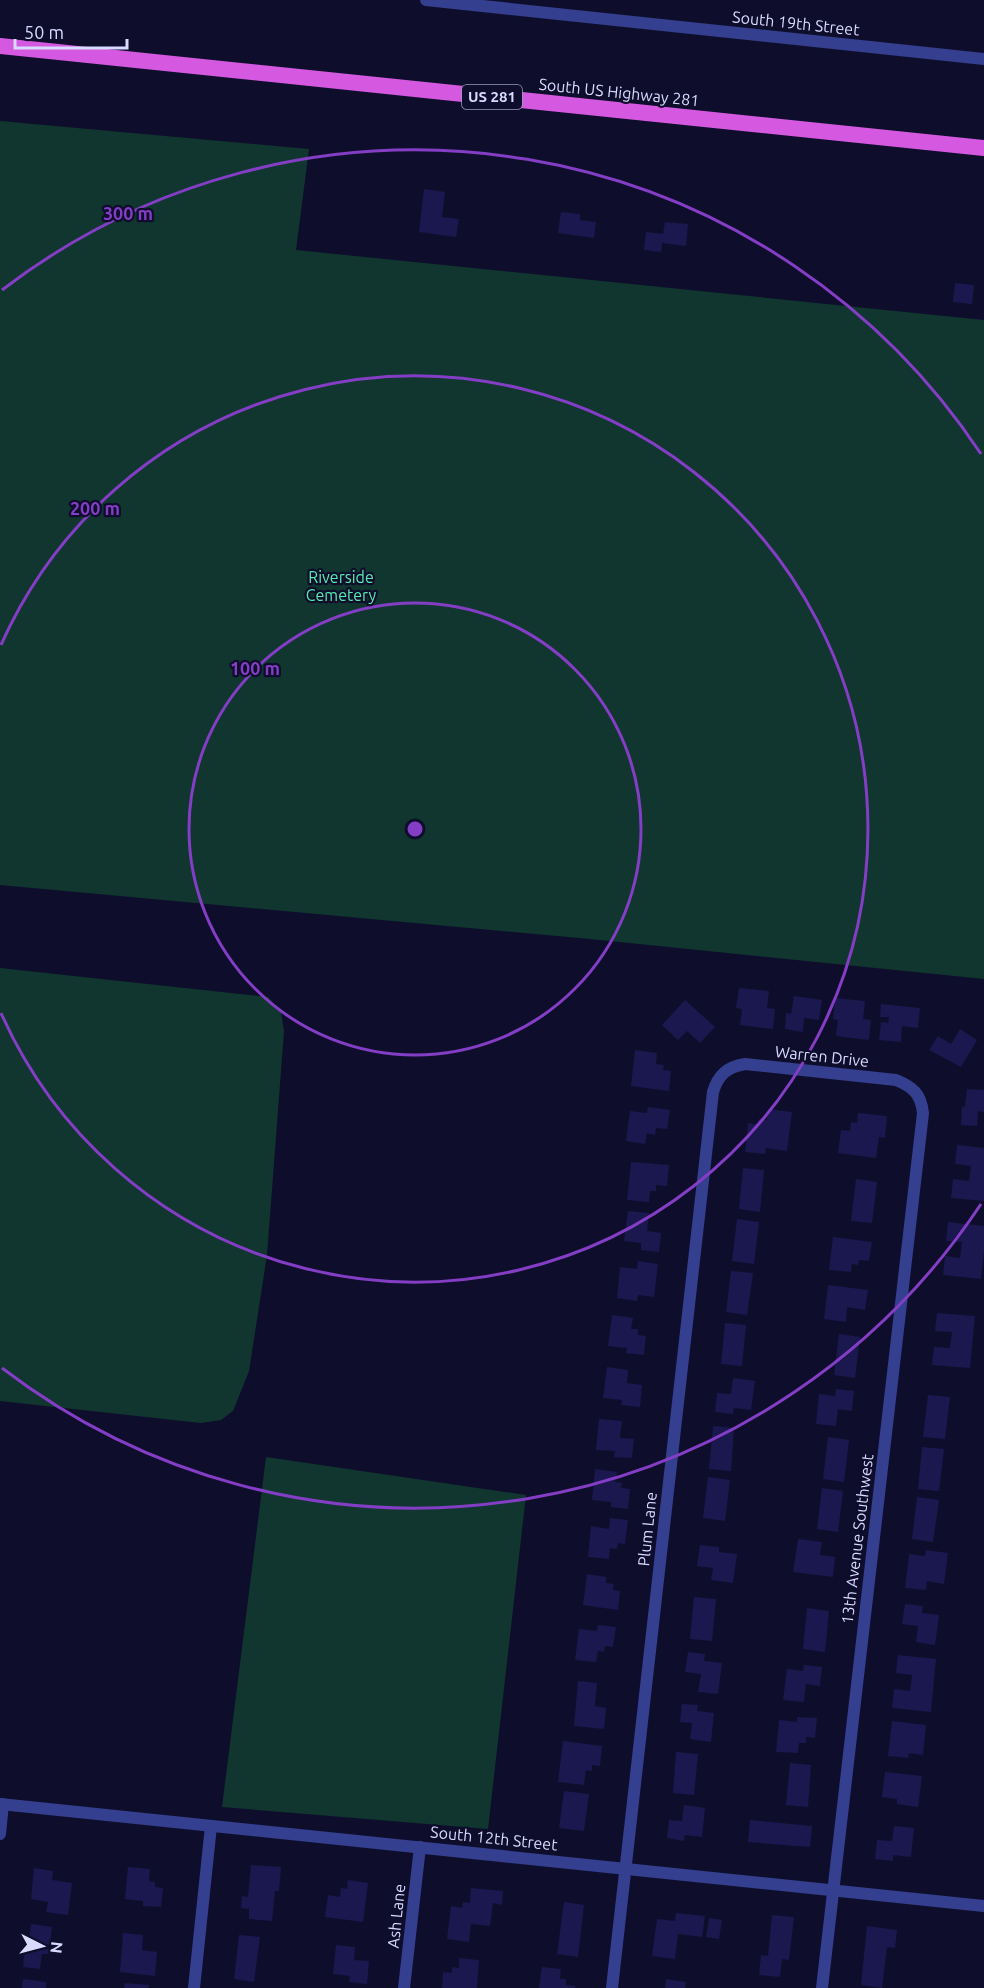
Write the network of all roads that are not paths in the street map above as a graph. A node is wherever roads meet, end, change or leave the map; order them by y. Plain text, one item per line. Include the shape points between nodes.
1 (426, 0) edge
2 (0, 46) edge
3 (984, 59) edge
4 (984, 148) edge
5 (721, 1075) joint
6 (918, 1094) joint
7 (2, 1804) edge
8 (211, 1826) junction
9 (0, 1834) edge
10 (420, 1847) junction
11 (625, 1868) junction
12 (834, 1890) junction
13 (984, 1906) edge
14 (194, 1988) edge
15 (404, 1988) edge
16 (612, 1988) edge
17 (822, 1988) edge

1 - 3 street, South 19th Street
2 - 4 highway, South US Highway 281 / US 281
5 - 6 street, Warren Drive via 735,1065 745,1064 896,1080
5 - 11 street, Plum Lane via 713,1092
6 - 12 street, 13th Avenue Southwest via 923,1113
7 - 8 street, South 12th Street
7 - 9 street
8 - 10 street, South 12th Street
8 - 14 street
10 - 11 street, South 12th Street
10 - 15 street, Ash Lane
11 - 12 street, South 12th Street
11 - 16 street, Plum Lane
12 - 13 street, South 12th Street
12 - 17 street, 13th Avenue Southwest

